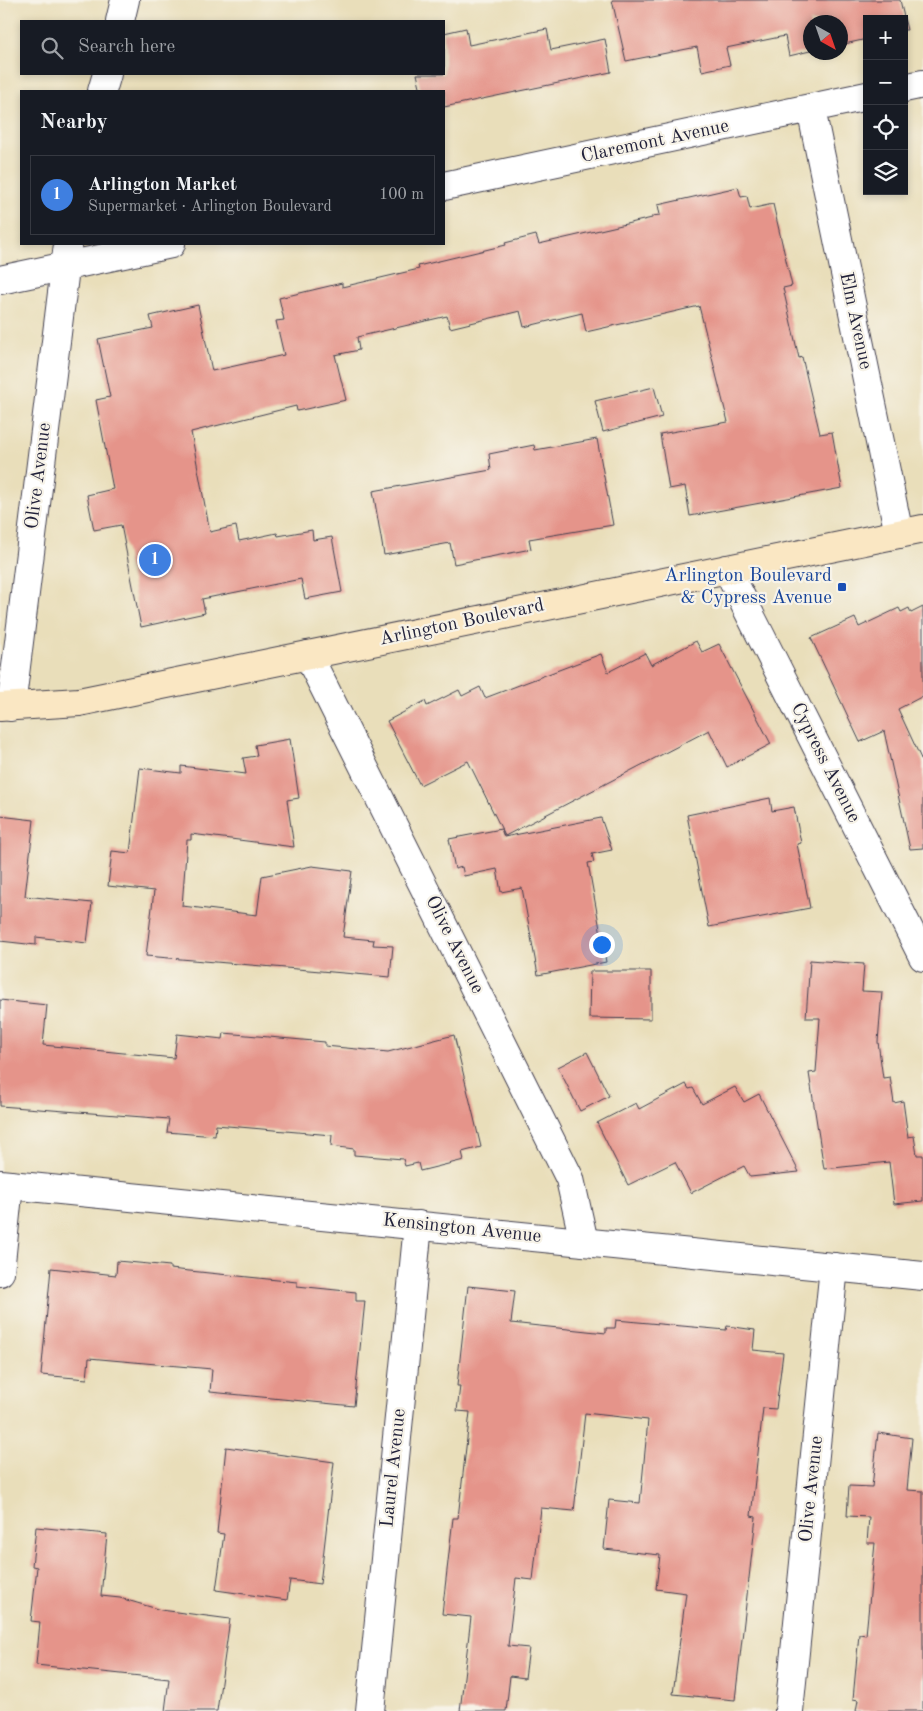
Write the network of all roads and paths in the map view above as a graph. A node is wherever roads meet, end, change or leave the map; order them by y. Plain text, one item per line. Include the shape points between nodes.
1 (126, 0) edge
2 (120, 20) edge
3 (106, 75) edge
4 (923, 84) edge
5 (908, 87) edge
6 (102, 90) edge
7 (863, 97) edge
8 (811, 109) junction
9 (445, 186) edge
10 (161, 245) edge
11 (66, 255) edge
12 (0, 280) edge
13 (911, 531) edge
14 (727, 569) junction
15 (308, 654) junction
16 (5, 708) edge
17 (923, 957) edge
18 (4, 1184) edge
19 (418, 1225) junction
20 (584, 1242) junction
21 (834, 1267) junction
22 (0, 1272) edge
23 (923, 1276) edge
24 (370, 1711) edge
25 (789, 1711) edge

1 - 2 street
3 - 6 street
4 - 5 street
7 - 8 street, Claremont Avenue
8 - 9 street, Claremont Avenue
8 - 13 street, Elm Avenue
10 - 11 street
11 - 12 street
11 - 16 street, Olive Avenue
13 - 14 main road, Arlington Boulevard
14 - 15 main road, Arlington Boulevard
14 - 17 street, Cypress Avenue
15 - 16 main road, Arlington Boulevard via 79,702
15 - 20 street, Olive Avenue via 570,1179
18 - 19 street, Kensington Avenue
18 - 22 street
19 - 20 street, Kensington Avenue
19 - 24 street, Laurel Avenue
20 - 21 street, Kensington Avenue
21 - 23 street, Kensington Avenue
21 - 25 street, Olive Avenue

